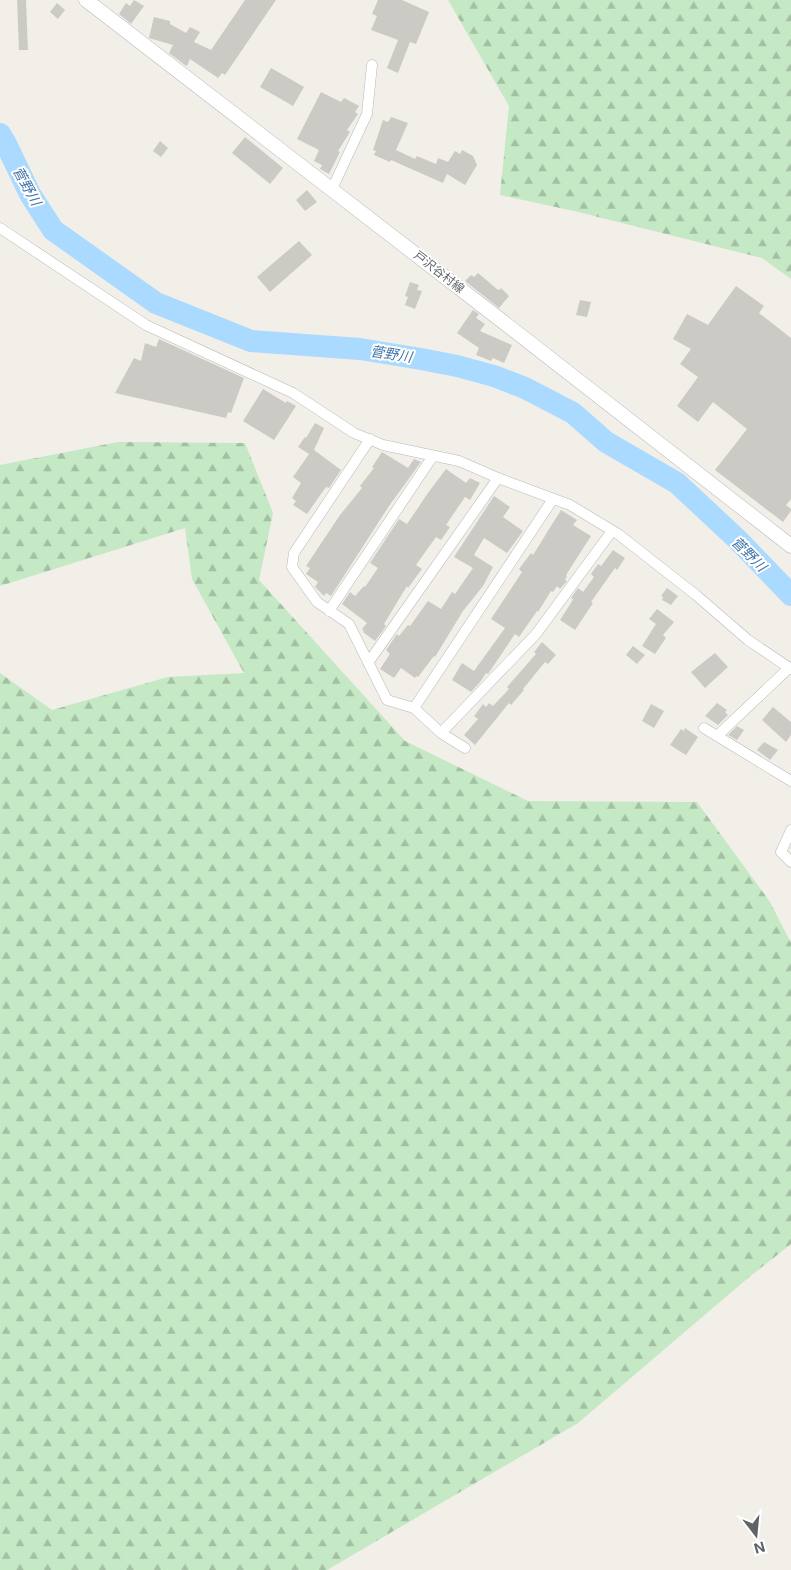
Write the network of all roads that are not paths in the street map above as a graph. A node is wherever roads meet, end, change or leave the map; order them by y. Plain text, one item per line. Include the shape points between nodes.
1 (86, 0) edge
2 (372, 65) dead end
3 (332, 189) junction
4 (0, 228) edge
5 (370, 439) junction
6 (434, 456) junction
7 (498, 478) junction
8 (553, 499) junction
9 (612, 530) junction
10 (791, 546) edge
11 (329, 611) junction
12 (368, 663) junction
13 (790, 668) edge
14 (414, 708) junction
15 (704, 728) dead end
16 (441, 733) junction
17 (717, 736) junction
18 (465, 748) dead end
19 (791, 781) edge
20 (791, 830) edge
21 (791, 862) edge

1 - 3 main road, 戸沢谷村線
2 - 3 street via 367,114
3 - 10 main road, 戸沢谷村線
4 - 5 street via 146,325 293,393 354,433
5 - 6 street
5 - 11 street via 294,553 292,567 317,602
6 - 7 street via 459,461
6 - 11 street
7 - 8 street
7 - 12 street
8 - 9 street via 570,505
8 - 14 street
9 - 13 street via 748,640
9 - 16 street via 536,634
11 - 12 street via 349,624
12 - 14 street via 387,700
13 - 17 street
14 - 16 street
15 - 17 street
16 - 18 street
17 - 19 street
20 - 21 street via 781,852

